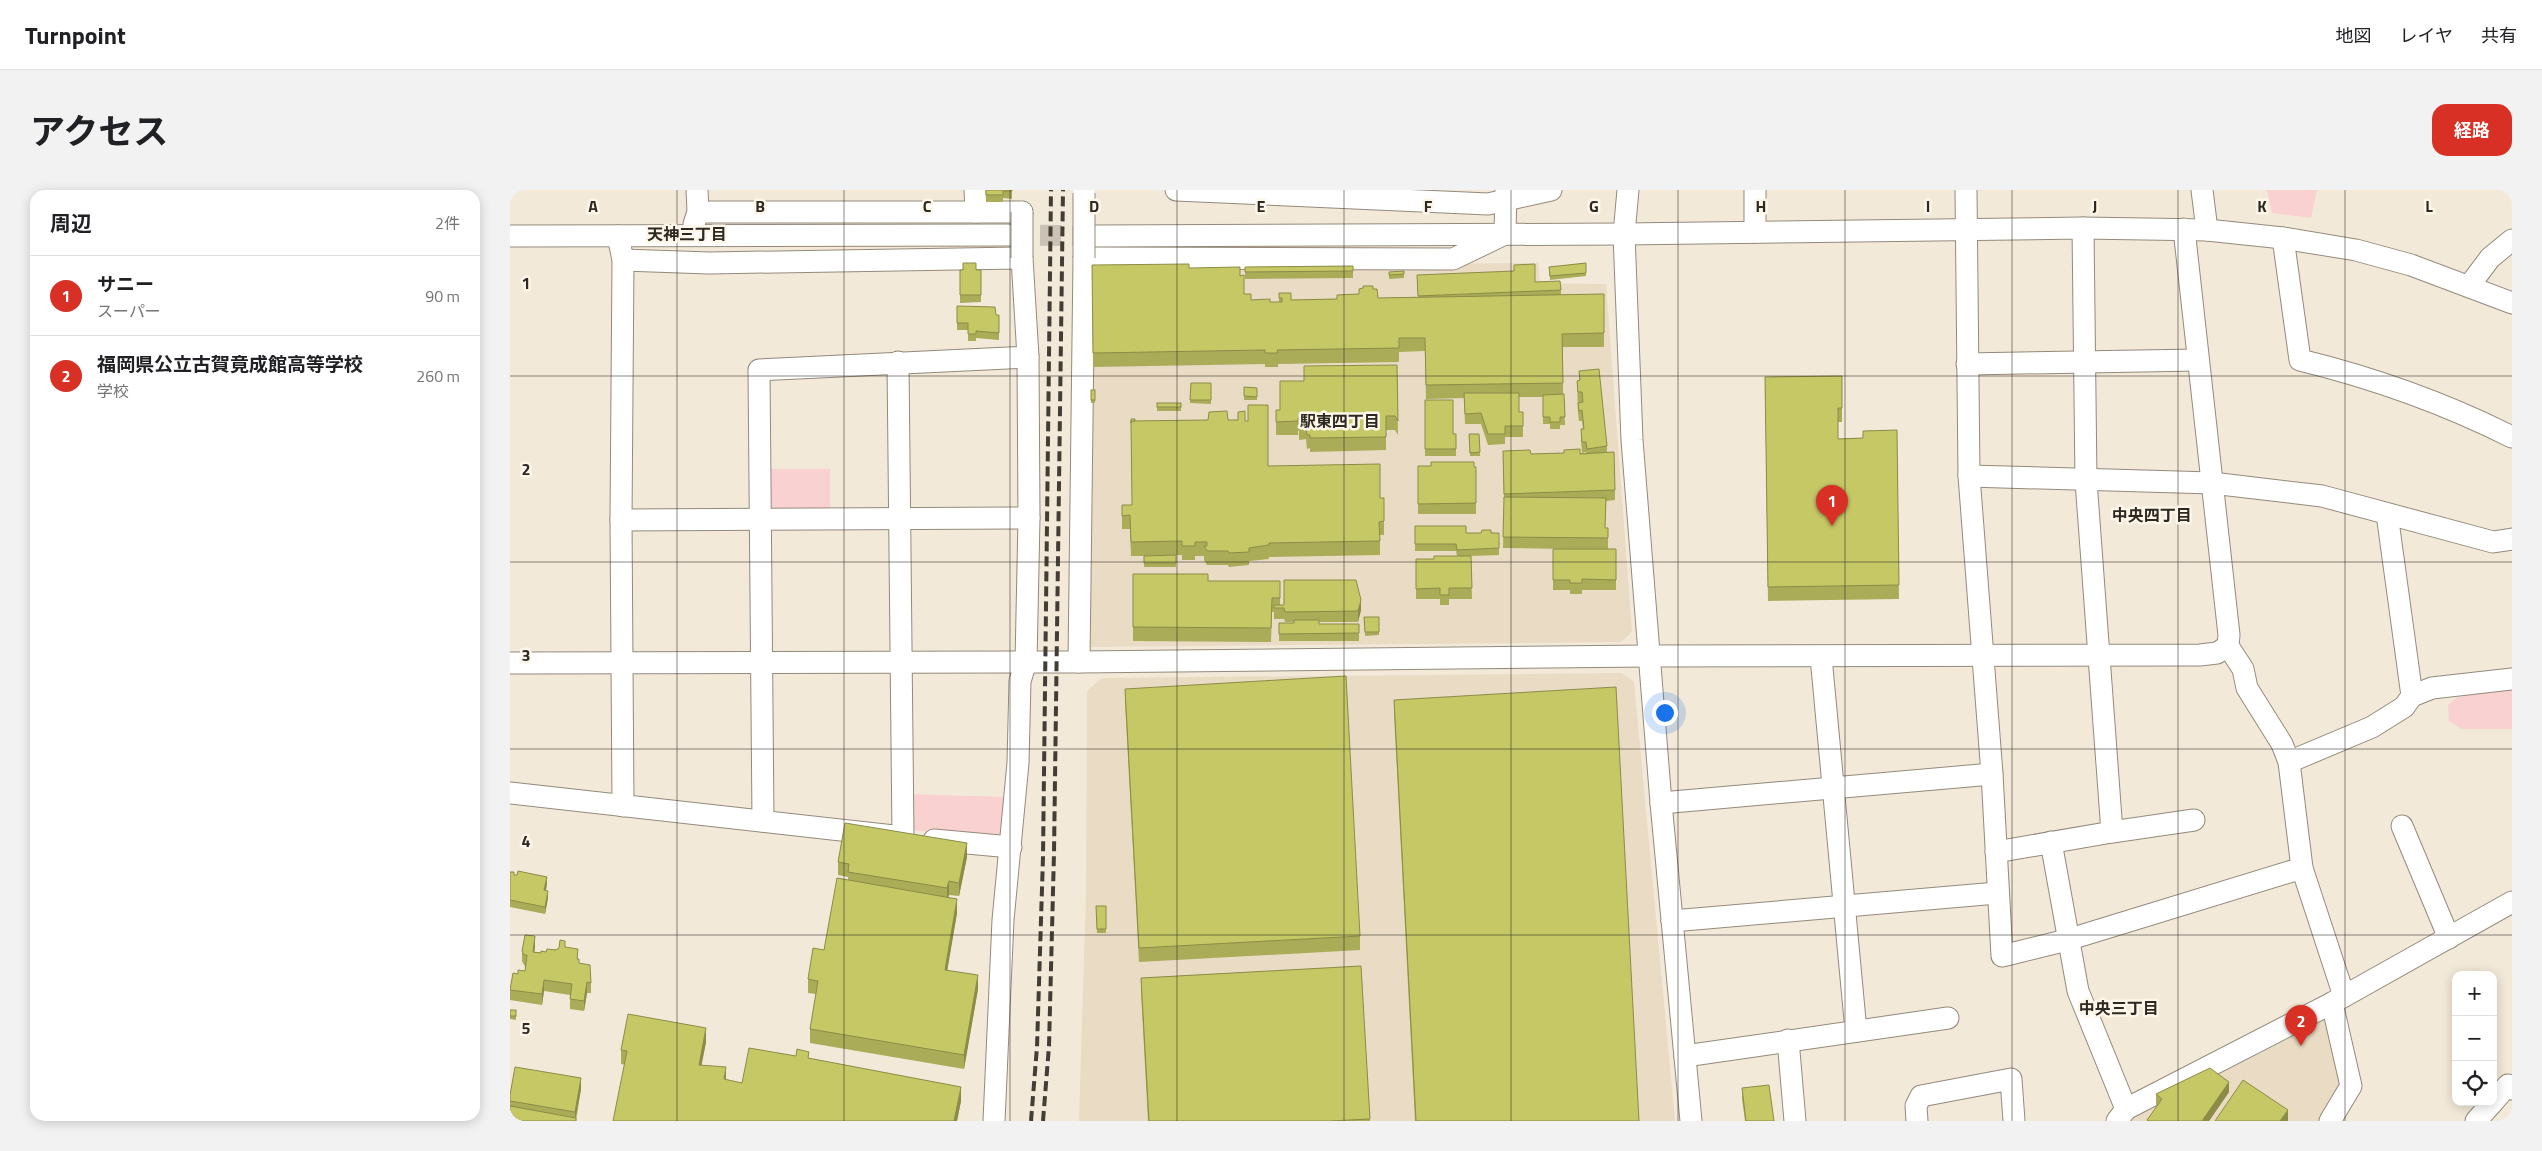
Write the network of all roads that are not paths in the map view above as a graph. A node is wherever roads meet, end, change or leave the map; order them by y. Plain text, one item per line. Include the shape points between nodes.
1 (697, 190) edge
2 (975, 190) edge
3 (1176, 190) edge
4 (1551, 190) edge
5 (1628, 190) edge
6 (1754, 190) edge
7 (1966, 190) edge
8 (2202, 190) edge
9 (1086, 191) edge
10 (1293, 192) edge
11 (1399, 195) edge
12 (1506, 195) edge
13 (698, 212) junction
14 (976, 212) junction
15 (1967, 228) junction
16 (2083, 228) junction
17 (2184, 229) junction
18 (2207, 230) junction
19 (1755, 232) junction
20 (1505, 234) junction
21 (1624, 234) junction
22 (1008, 235) tunnel mouth
23 (510, 236) edge
24 (618, 236) junction
25 (691, 236) junction
26 (1095, 236) tunnel mouth
27 (2283, 238) junction
28 (2512, 240) edge
29 (1022, 258) junction
30 (1084, 258) junction
31 (623, 260) junction
32 (2469, 286) junction
33 (2512, 303) edge
34 (1028, 357) junction
35 (2198, 360) junction
36 (898, 362) junction
37 (2085, 363) junction
38 (1967, 364) junction
39 (2512, 437) edge
40 (1969, 476) junction
41 (2086, 481) junction
42 (2212, 483) junction
43 (2387, 514) junction
44 (1029, 518) junction
45 (760, 519) junction
46 (900, 519) junction
47 (621, 520) junction
48 (2512, 539) edge
49 (2228, 646) junction
50 (2100, 655) junction
51 (1648, 656) junction
52 (1821, 657) junction
53 (1984, 657) junction
54 (903, 662) junction
55 (1026, 662) junction
56 (1079, 662) junction
57 (621, 663) junction
58 (761, 663) junction
59 (510, 664) edge
60 (2512, 679) edge
61 (2412, 696) junction
62 (2289, 762) junction
63 (1992, 774) junction
64 (1833, 788) junction
65 (510, 793) edge
66 (1661, 803) junction
67 (623, 806) junction
68 (2194, 820) dead end
69 (763, 822) junction
70 (2402, 826) dead end
71 (2112, 832) junction
72 (904, 837) junction
73 (2051, 842) junction
74 (1011, 847) junction
75 (1996, 852) junction
76 (2302, 868) junction
77 (1997, 893) junction
78 (2512, 902) edge
79 (1844, 906) junction
80 (1672, 921) junction
81 (2449, 938) junction
82 (2067, 940) junction
83 (2338, 999) junction
84 (1948, 1018) dead end
85 (1856, 1031) junction
86 (1788, 1040) junction
87 (1685, 1056) junction
88 (2512, 1089) edge
89 (2497, 1097) edge
90 (2489, 1106) edge
91 (2121, 1115) edge
92 (994, 1121) edge
93 (1691, 1121) edge
94 (1795, 1121) edge
95 (1917, 1121) edge
96 (2014, 1121) edge
97 (2330, 1121) edge
98 (2476, 1121) edge

1 - 13 street
2 - 14 street
3 - 10 street
4 - 12 street
5 - 21 street
6 - 19 street
7 - 15 street
8 - 18 street
9 - 30 street, bridge
10 - 11 street
11 - 12 street via 1488,204
12 - 20 street
13 - 14 street
13 - 25 street
14 - 29 street, bridge via 1022,212
15 - 16 street
15 - 19 street
15 - 38 street
16 - 17 street
16 - 37 street
17 - 18 street
17 - 35 street
18 - 27 street
19 - 21 street
20 - 21 street
20 - 26 street
20 - 30 street via 1453,259
21 - 51 street via 1632,440
22 - 25 street
23 - 24 street
24 - 25 street
24 - 31 street
27 - 32 street via 2356,250
27 - 39 street via 2300,360 2354,373 2422,397
28 - 32 street via 2490,258
29 - 31 street via 709,263
29 - 34 street
30 - 56 street
31 - 47 street
32 - 33 street
34 - 36 street
34 - 44 street
35 - 37 street
35 - 42 street
36 - 45 street via 759,370
36 - 46 street
37 - 38 street
37 - 41 street
38 - 40 street
40 - 41 street
40 - 53 street via 1973,556
41 - 42 street
41 - 50 street
42 - 43 street via 2322,496
42 - 49 street
43 - 48 street via 2493,542
43 - 61 street
44 - 46 street
44 - 55 street
45 - 46 street
45 - 47 street
45 - 58 street
46 - 54 street
47 - 57 street
49 - 50 street via 2217,653 2200,655
49 - 62 street via 2243,668 2247,688 2282,744
50 - 53 street
50 - 71 street
51 - 52 street
51 - 56 street
51 - 66 street
52 - 53 street
52 - 64 street
53 - 63 street
54 - 55 street
54 - 58 street
54 - 72 street
55 - 56 street
55 - 74 street via 1020,681
57 - 58 street
57 - 59 street
57 - 67 street
58 - 69 street
60 - 61 street via 2432,688
61 - 62 street via 2404,707 2372,727
62 - 76 street
63 - 64 street
63 - 75 street
64 - 66 street
64 - 79 street
65 - 67 street
66 - 80 street
67 - 69 street
68 - 71 street
69 - 72 street
70 - 81 street
71 - 73 street
72 - 74 street
73 - 75 street
73 - 82 street
74 - 92 street via 1003,920
75 - 77 street
76 - 82 street
76 - 83 street
77 - 79 street
77 - 82 street via 2002,956
78 - 81 street
79 - 80 street
79 - 85 street
80 - 87 street
81 - 83 street
82 - 91 street via 2078,991
83 - 91 street
83 - 97 street via 2351,1086
84 - 85 street
85 - 86 street
86 - 87 street
86 - 94 street
87 - 93 street
88 - 89 street via 2508,1085
90 - 98 street
95 - 96 street via 1916,1106 1921,1096 2011,1079

